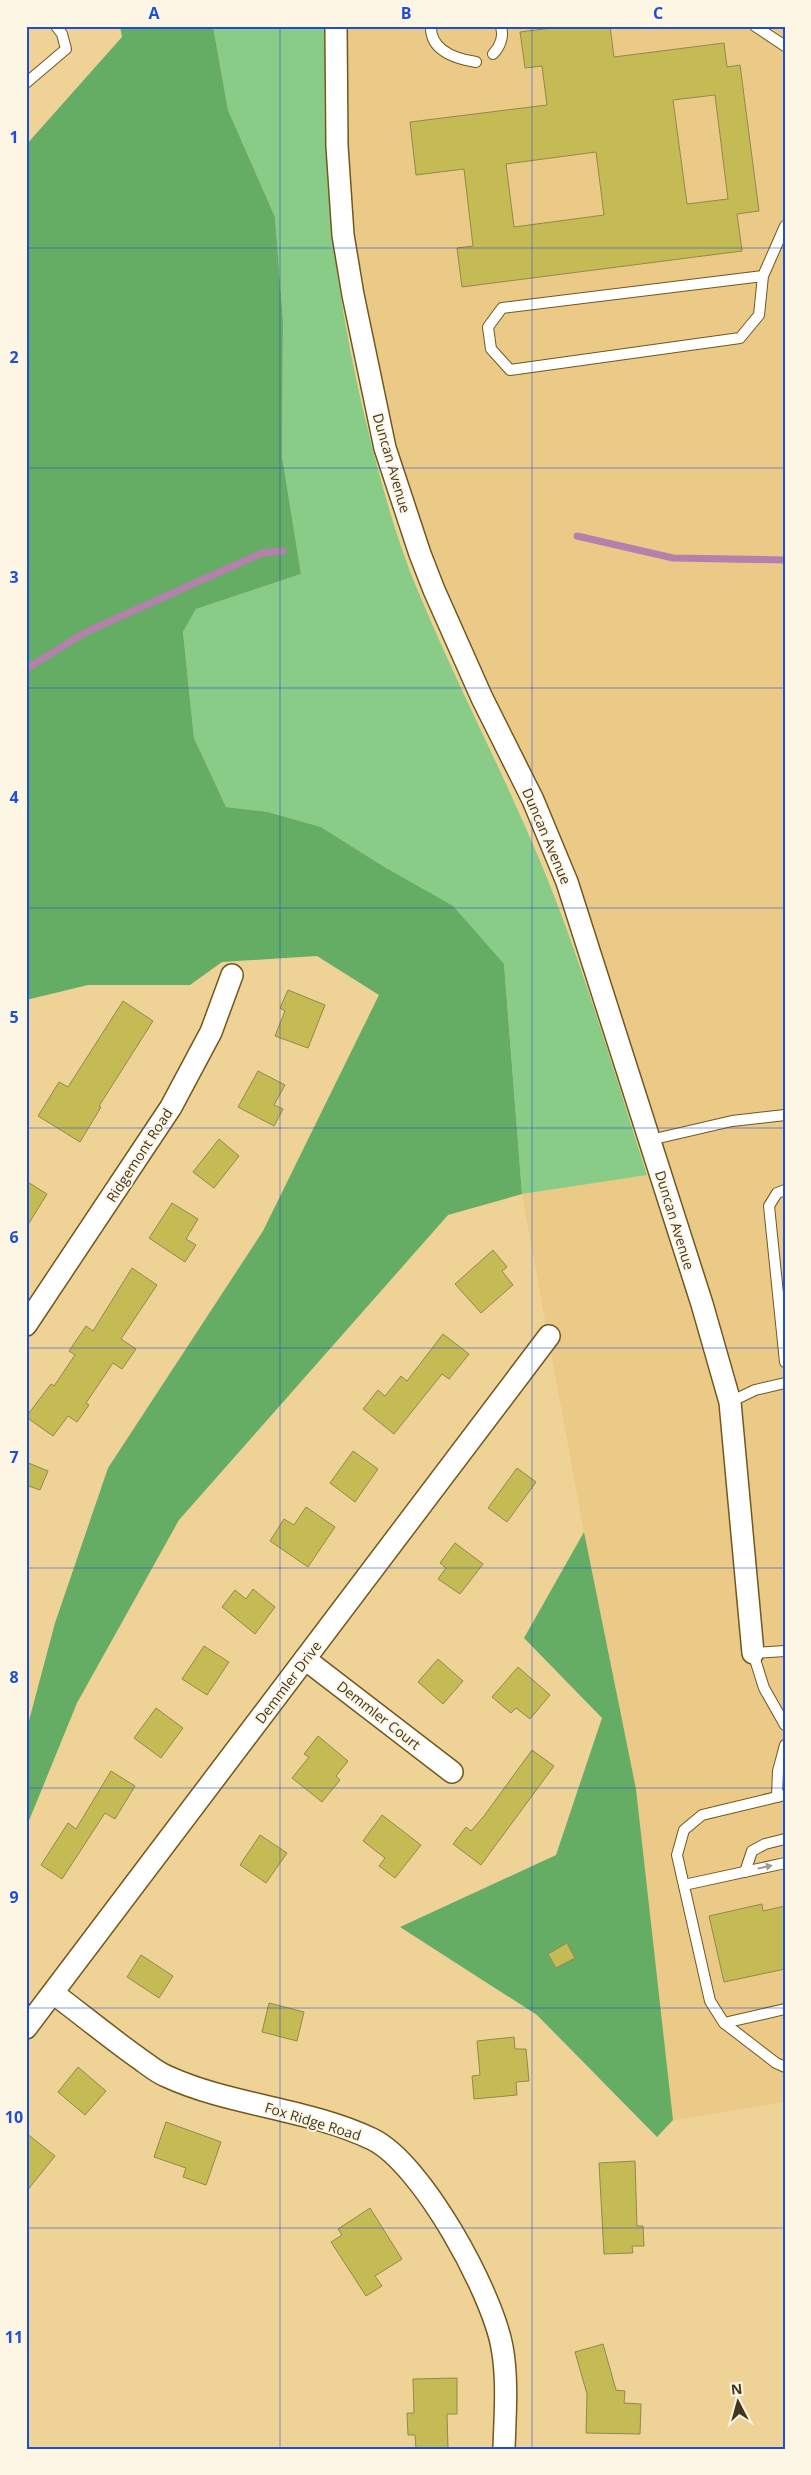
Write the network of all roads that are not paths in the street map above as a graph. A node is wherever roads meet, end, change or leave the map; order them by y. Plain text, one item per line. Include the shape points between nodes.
1 (56, 26) edge
2 (336, 26) edge
3 (431, 26) edge
4 (501, 26) edge
5 (755, 26) edge
6 (785, 46) edge
7 (493, 54) dead end
8 (476, 62) dead end
9 (26, 83) edge
10 (785, 226) edge
11 (763, 276) junction
12 (232, 975) dead end
13 (785, 1115) edge
14 (650, 1140) junction
15 (785, 1190) edge
16 (30, 1313) edge
17 (549, 1336) dead end
18 (785, 1362) edge
19 (785, 1383) edge
20 (730, 1402) junction
21 (785, 1650) edge
22 (753, 1654) junction
23 (305, 1659) junction
24 (785, 1725) edge
25 (785, 1745) edge
26 (452, 1772) dead end
27 (781, 1796) edge
28 (785, 1839) edge
29 (785, 1863) edge
30 (745, 1872) junction
31 (684, 1885) junction
32 (53, 1993) junction
33 (785, 2009) edge
34 (724, 2023) junction
35 (26, 2028) edge
36 (785, 2067) edge
37 (504, 2449) edge

1 - 9 lane via 66,49
2 - 14 street, Duncan Avenue via 337,146 344,235 352,295 385,448 434,590 482,698 533,800 564,874
3 - 8 lane via 439,48 457,60
4 - 7 lane via 500,47
5 - 6 lane
10 - 11 lane
11 - 11 lane via 502,308 488,327 490,349 510,370 740,338 759,315
12 - 16 street, Ridgemont Road via 211,1032 171,1107
13 - 14 lane via 732,1121
14 - 20 street, Duncan Avenue
15 - 18 lane via 777,1193 769,1206
17 - 23 street, Demmler Drive
19 - 20 lane via 755,1390
20 - 22 street, Duncan Avenue
21 - 22 lane
22 - 24 lane via 764,1688
23 - 26 street, Demmler Court
23 - 32 street, Demmler Drive
25 - 27 lane via 778,1770
27 - 31 lane via 702,1815 684,1830 678,1855
28 - 30 lane via 752,1851
30 -> 29 lane
30 - 31 lane
31 - 34 lane via 710,2001
32 - 35 street, Demmler Drive
32 - 37 street, Fox Ridge Road via 164,2076 374,2140 411,2172 460,2245 498,2327 505,2383
33 - 34 lane
34 - 36 lane

